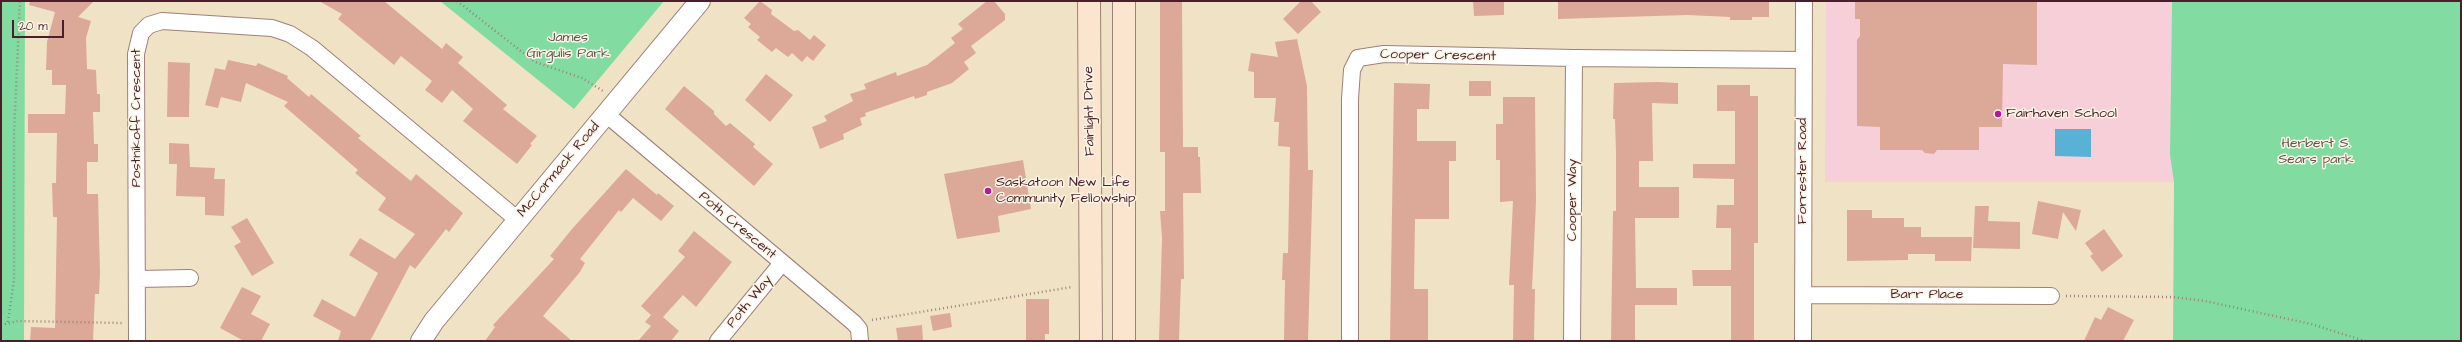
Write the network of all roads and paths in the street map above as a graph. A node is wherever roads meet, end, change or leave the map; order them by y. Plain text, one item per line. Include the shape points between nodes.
1 (20, 1) edge
2 (457, 1) edge
3 (700, 1) edge
4 (1089, 1) edge
5 (1124, 1) edge
6 (1804, 1) edge
7 (1574, 58) junction
8 (1804, 60) junction
9 (612, 108) junction
10 (518, 220) junction
11 (782, 263) junction
12 (190, 278) dead end
13 (137, 279) junction
14 (1070, 287) dead end
15 (1803, 295) junction
16 (2051, 296) dead end
17 (2081, 296) dead end
18 (871, 320) dead end
19 (8, 322) junction
20 (137, 323) junction
21 (1, 325) edge
22 (137, 341) edge
23 (421, 341) edge
24 (718, 341) edge
25 (860, 341) edge
26 (1091, 341) edge
27 (1124, 341) edge
28 (1350, 341) edge
29 (1572, 341) edge
30 (1803, 341) edge
31 (2365, 341) edge

1 - 19 path via 14,133 14,280
2 - 9 path via 536,62 582,78
3 - 9 street, McCormack Road
4 - 26 main road, Fairlight Drive
5 - 27 main road
6 - 8 street, Forrester Road
7 - 8 street, Cooper Crescent
7 - 28 street, Cooper Crescent via 1384,54 1358,58 1352,70 1350,99
7 - 29 street, Cooper Way
8 - 15 street, Forrester Road
9 - 10 street, McCormack Road
9 - 11 street, Poth Crescent
10 - 13 street, Postnikoff Crescent via 312,48 290,34 272,28 162,21 149,25 141,32 136,54
10 - 23 street, McCormack Road via 434,321
11 - 24 street, Poth Way
11 - 25 street, Poth Crescent via 857,327
12 - 13 street
13 - 20 street, Postnikoff Crescent
14 - 18 path
15 - 16 street, Barr Place
15 - 30 street, Forrester Road
17 - 31 path via 2173,296 2205,301 2312,324
19 - 20 path
19 - 21 path
20 - 22 street, Postnikoff Crescent

